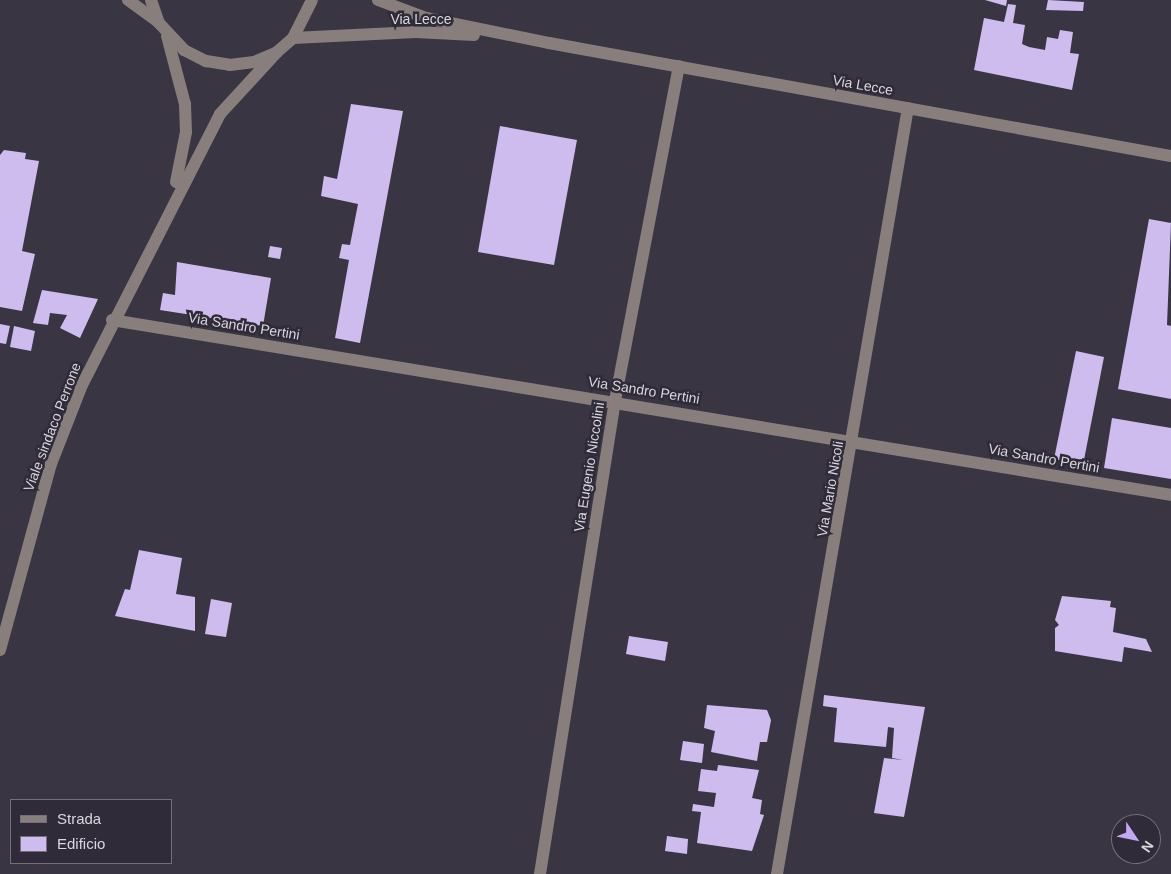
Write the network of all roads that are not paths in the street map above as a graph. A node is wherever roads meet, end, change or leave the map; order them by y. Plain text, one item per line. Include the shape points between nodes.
1 (128, 0) edge
2 (312, 0) edge
3 (378, 0) edge
4 (150, 3) edge
5 (159, 23) junction
6 (166, 34) junction
7 (293, 38) junction
8 (549, 43) junction
9 (277, 52) junction
10 (678, 66) junction
11 (908, 108) junction
12 (1171, 156) edge
13 (160, 226) junction
14 (112, 320) junction
15 (615, 400) junction
16 (854, 440) junction
17 (1171, 495) edge
18 (0, 650) edge
19 (540, 874) edge
20 (777, 874) edge

1 - 5 street
2 - 7 street
3 - 8 street, Via Lecce via 426,18
4 - 5 street
5 - 6 street
6 - 9 street via 184,50 206,61 246,63
6 - 13 street, Viale sindaco Perrone via 185,104 186,132 182,165
7 - 8 street, Via Lecce via 416,32
7 - 9 street, Viale sindaco Perrone
8 - 10 street, Via Lecce
9 - 13 street, Viale sindaco Perrone via 220,114
10 - 11 street, Via Lecce
10 - 15 street, Via Eugenio Niccolini
11 - 12 street, Via Lecce
11 - 16 street, Via Mario Nicoli
13 - 14 street, Viale sindaco Perrone
14 - 15 street, Via Sandro Pertini
14 - 18 street, Viale sindaco Perrone via 51,464
15 - 16 street, Via Sandro Pertini
15 - 19 street, Via Eugenio Niccolini
16 - 17 street, Via Sandro Pertini
16 - 20 street, Via Mario Nicoli

